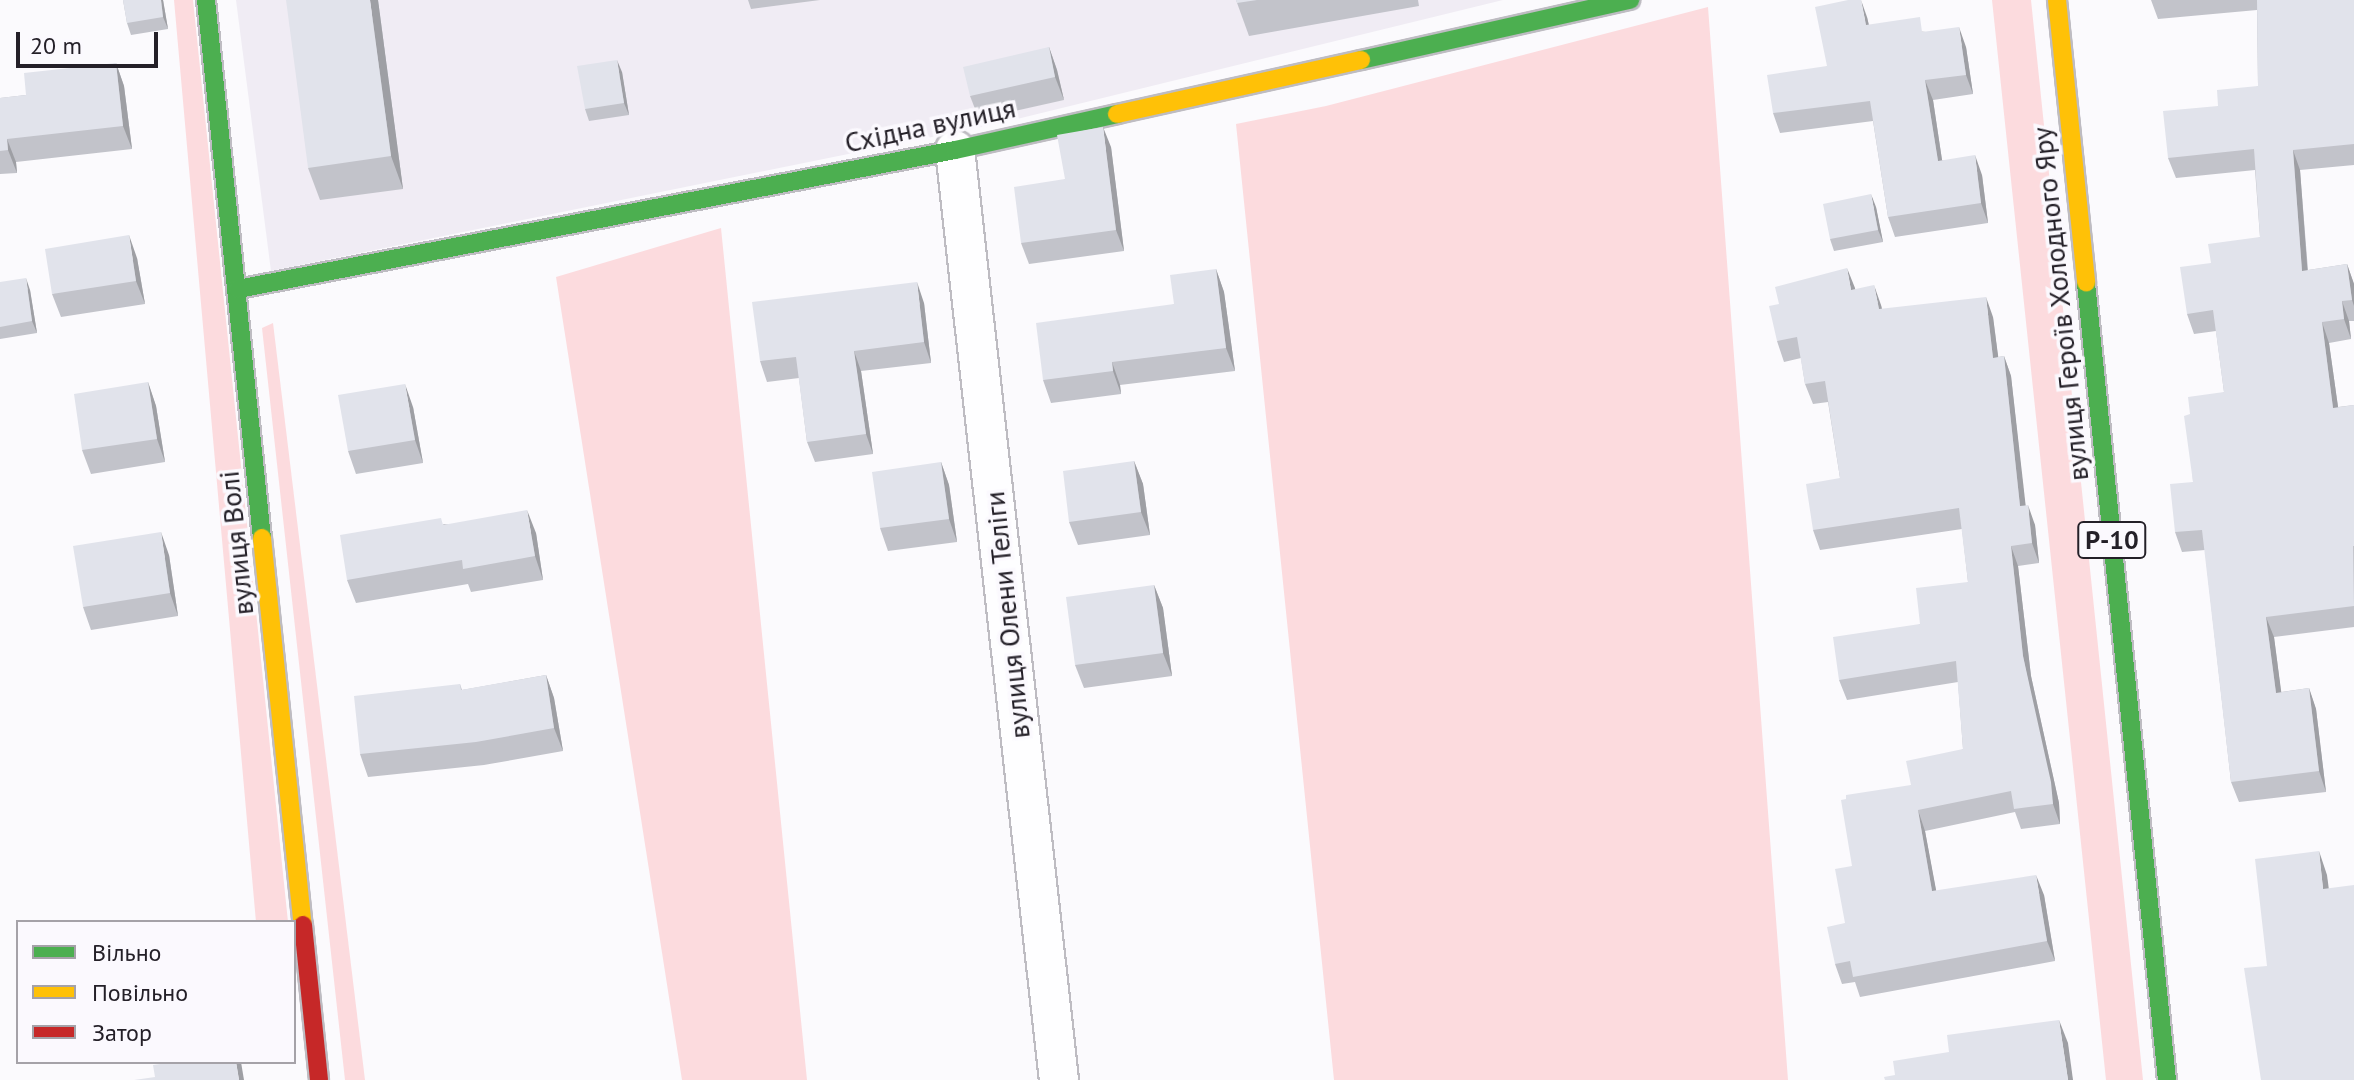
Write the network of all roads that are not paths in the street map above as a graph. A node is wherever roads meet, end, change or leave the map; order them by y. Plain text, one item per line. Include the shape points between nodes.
1 (206, 0) edge
2 (1630, 0) edge
3 (2057, 0) edge
4 (955, 150) junction
5 (238, 289) junction
6 (319, 1080) edge
7 (1059, 1080) edge
8 (2167, 1080) edge

1 - 5 street, вулиця Волі
2 - 4 street, Східна вулиця
3 - 8 street, вулиця Героїв Холодного Яру / Р-10
4 - 5 street, Східна вулиця
4 - 7 street, вулиця Олени Теліги
5 - 6 street, вулиця Волі

